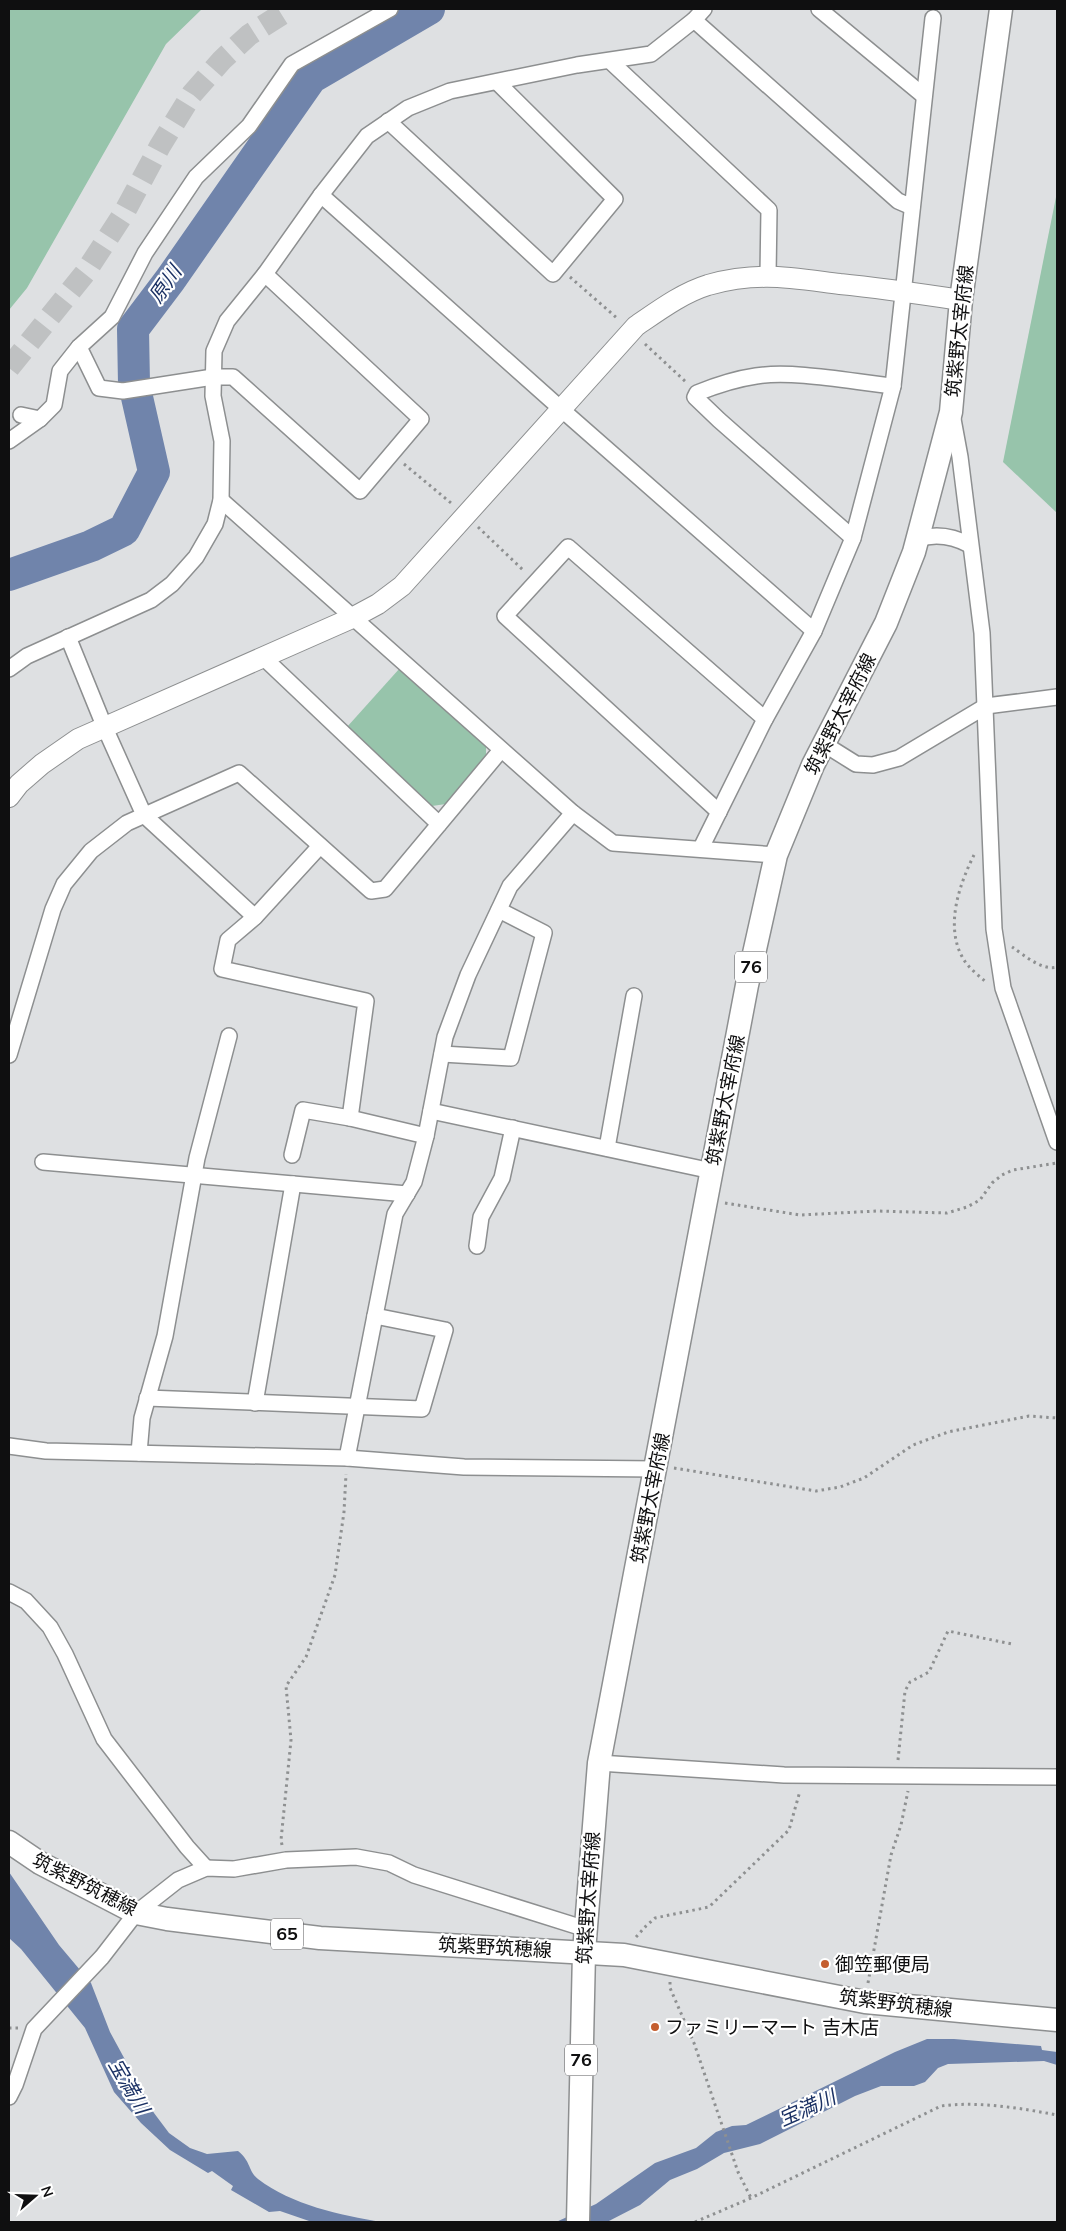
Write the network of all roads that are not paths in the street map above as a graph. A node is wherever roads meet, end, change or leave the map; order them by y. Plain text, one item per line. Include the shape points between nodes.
1 (390, 9) edge
2 (819, 9) edge
3 (1001, 9) edge
4 (699, 14) edge
5 (933, 18) dead end
6 (610, 61) junction
7 (497, 82) junction
8 (924, 96) junction
9 (388, 121) junction
10 (321, 194) junction
11 (912, 207) junction
12 (265, 274) junction
13 (768, 275) junction
14 (903, 291) junction
15 (961, 300) junction
16 (79, 347) junction
17 (213, 377) junction
18 (893, 386) junction
19 (560, 408) junction
20 (951, 412) junction
21 (21, 415) dead end
22 (40, 419) junction
23 (9, 441) edge
24 (221, 500) junction
25 (853, 538) junction
26 (918, 539) junction
27 (970, 545) junction
28 (352, 618) junction
29 (814, 631) junction
30 (68, 637) junction
31 (264, 658) junction
32 (9, 669) edge
33 (1057, 697) edge
34 (986, 706) junction
35 (765, 720) junction
36 (105, 728) junction
37 (824, 744) junction
38 (501, 750) junction
39 (9, 797) edge
40 (719, 812) junction
41 (573, 813) junction
42 (144, 815) junction
43 (439, 824) junction
44 (320, 846) junction
45 (701, 848) junction
46 (776, 855) junction
47 (499, 910) junction
48 (255, 917) junction
49 (634, 996) dead end
50 (229, 1036) dead end
51 (442, 1054) junction
52 (9, 1055) edge
53 (431, 1111) junction
54 (350, 1118) junction
55 (513, 1128) junction
56 (426, 1136) junction
57 (1057, 1142) edge
58 (607, 1148) junction
59 (292, 1155) dead end
60 (43, 1162) dead end
61 (712, 1171) junction
62 (194, 1175) junction
63 (293, 1184) junction
64 (407, 1194) junction
65 (477, 1246) dead end
66 (375, 1316) junction
67 (147, 1398) junction
68 (255, 1403) junction
69 (357, 1406) junction
70 (9, 1446) edge
71 (139, 1453) junction
72 (346, 1458) junction
73 (656, 1468) junction
74 (9, 1592) edge
75 (599, 1763) junction
76 (1057, 1777) edge
77 (9, 1842) edge
78 (206, 1868) junction
79 (136, 1913) junction
80 (586, 1929) junction
81 (584, 1952) junction
82 (1057, 2020) edge
83 (9, 2097) edge
84 (578, 2222) edge

1 - 16 street via 292,64 249,126 196,177 145,253 112,317
2 - 8 street
3 - 15 main road, 筑紫野太宰府線 / 76
4 - 6 street via 651,54
4 - 11 street via 898,201
5 - 8 street
6 - 7 street
6 - 13 street via 769,210
7 - 9 street via 450,91 408,108
7 - 9 street via 615,199 553,274
8 - 11 street
9 - 10 street via 367,136
10 - 12 street
10 - 19 street
11 - 14 street
12 - 17 street via 227,321 214,352
12 - 17 street via 421,419 360,491 233,377
13 - 14 street
13 - 19 street via 742,277 706,286 670,303 631,331
14 - 15 street
14 - 18 street
15 - 20 main road, 筑紫野太宰府線 / 76
16 - 17 street via 99,388 123,391
16 - 22 street via 60,371 54,405
17 - 24 street via 213,396 222,441
18 - 25 street
18 - 25 street via 786,374 758,375 727,381 697,393 695,397
19 - 28 street via 402,586
19 - 29 street
20 - 26 main road, 筑紫野太宰府線 / 76
20 - 27 street via 960,457
21 - 22 street
22 - 23 street
24 - 28 street
24 - 30 street via 215,524 196,557 172,584 151,600
25 - 29 street
26 - 27 street via 938,535
26 - 37 main road, 筑紫野太宰府線 / 76 via 886,623
27 - 34 street via 982,633
28 - 31 street
28 - 38 street
29 - 35 street
30 - 32 street via 27,656
30 - 36 street
31 - 36 street
31 - 43 street
33 - 34 street
34 - 37 street via 899,758 874,765 856,764
34 - 57 street via 994,929 1004,992
35 - 40 street
35 - 40 street via 568,547 505,616
36 - 39 street via 78,739 42,764
36 - 42 street
37 - 46 main road, 筑紫野太宰府線 / 76
38 - 41 street
38 - 43 street
40 - 45 street
41 - 45 street via 612,843
41 - 47 street via 510,886
42 - 44 street via 239,773
42 - 48 street
42 - 52 street via 127,822 91,851 64,884 53,909
43 - 44 street via 385,889 371,891
44 - 48 street
45 - 46 street
46 - 61 main road, 筑紫野太宰府線 / 76 via 747,985
47 - 51 street via 468,975
47 - 51 street via 544,933 511,1058
48 - 54 street via 228,940 222,969 366,1001
49 - 58 street
50 - 62 street
51 - 53 street
53 - 55 street
53 - 56 street
54 - 56 street
54 - 59 street via 303,1110
55 - 58 street
55 - 65 street via 502,1178 481,1218
56 - 64 street via 414,1182
58 - 61 street
60 - 62 street
61 - 73 main road, 筑紫野太宰府線 / 76
62 - 63 street
62 - 67 street via 165,1336
63 - 64 street
63 - 68 street
64 - 66 street via 395,1214
66 - 69 street
66 - 69 street via 444,1330 422,1409
67 - 68 street
67 - 71 street
68 - 69 street
69 - 72 street
70 - 71 street via 46,1451
71 - 72 street
72 - 73 street via 464,1467
73 - 75 main road, 筑紫野太宰府線 / 76
74 - 78 street via 26,1601 50,1627 104,1739
75 - 76 street via 801,1775
75 - 80 main road, 筑紫野太宰府線 / 76
77 - 79 main road, 筑紫野筑穂線 / 65 via 40,1863
78 - 79 street via 178,1880
78 - 80 street via 234,1869 286,1860 356,1857 389,1863 414,1875
79 - 81 main road, 筑紫野筑穂線 / 65 via 320,1938
79 - 83 street via 102,1957 34,2028
80 - 81 main road, 筑紫野太宰府線 / 76
81 - 82 main road, 筑紫野筑穂線 / 65 via 624,1955 865,2002
81 - 84 main road, 筑紫野太宰府線 / 76

